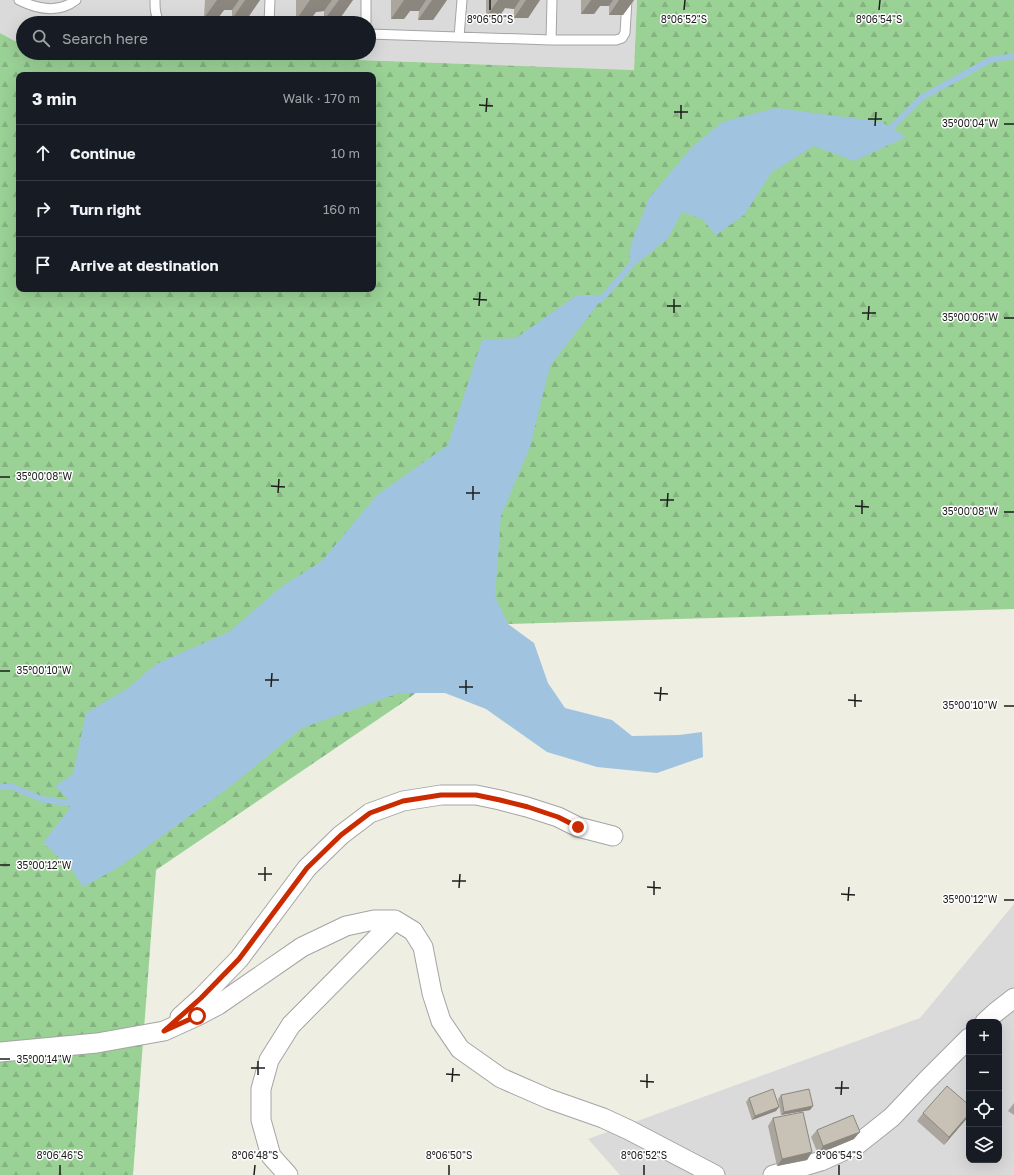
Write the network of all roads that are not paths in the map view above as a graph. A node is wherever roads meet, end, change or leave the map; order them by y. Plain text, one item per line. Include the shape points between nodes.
1 (19, 0) edge
2 (76, 0) edge
3 (155, 0) edge
4 (270, 0) edge
5 (366, 0) edge
6 (462, 0) edge
7 (552, 0) edge
8 (628, 0) edge
9 (156, 16) edge
10 (269, 16) edge
11 (366, 16) edge
12 (376, 34) edge
13 (459, 37) junction
14 (552, 40) junction
15 (613, 836) dead end
16 (395, 920) junction
17 (1014, 998) edge
18 (988, 1019) edge
19 (164, 1031) junction
20 (966, 1041) edge
21 (0, 1052) edge
22 (288, 1175) edge
23 (715, 1175) edge
24 (773, 1175) edge

1 - 2 lane via 46,9 60,7
3 - 9 lane
4 - 10 lane
5 - 11 lane
6 - 13 lane
7 - 14 lane
8 - 14 lane via 627,25 622,38
12 - 13 lane
13 - 14 lane
15 - 19 street via 578,827 528,807 476,795 441,795 403,801 370,813 341,835 307,868 239,959
16 - 19 street via 374,920 346,926 302,947 218,1005
16 - 22 street via 291,1025 269,1060 261,1089 261,1120 271,1156
16 - 23 street via 413,931 423,947 432,993 441,1021 460,1049 501,1078 623,1127
17 - 18 street
19 - 21 street via 97,1043
20 - 24 street via 892,1117 858,1144 821,1161

